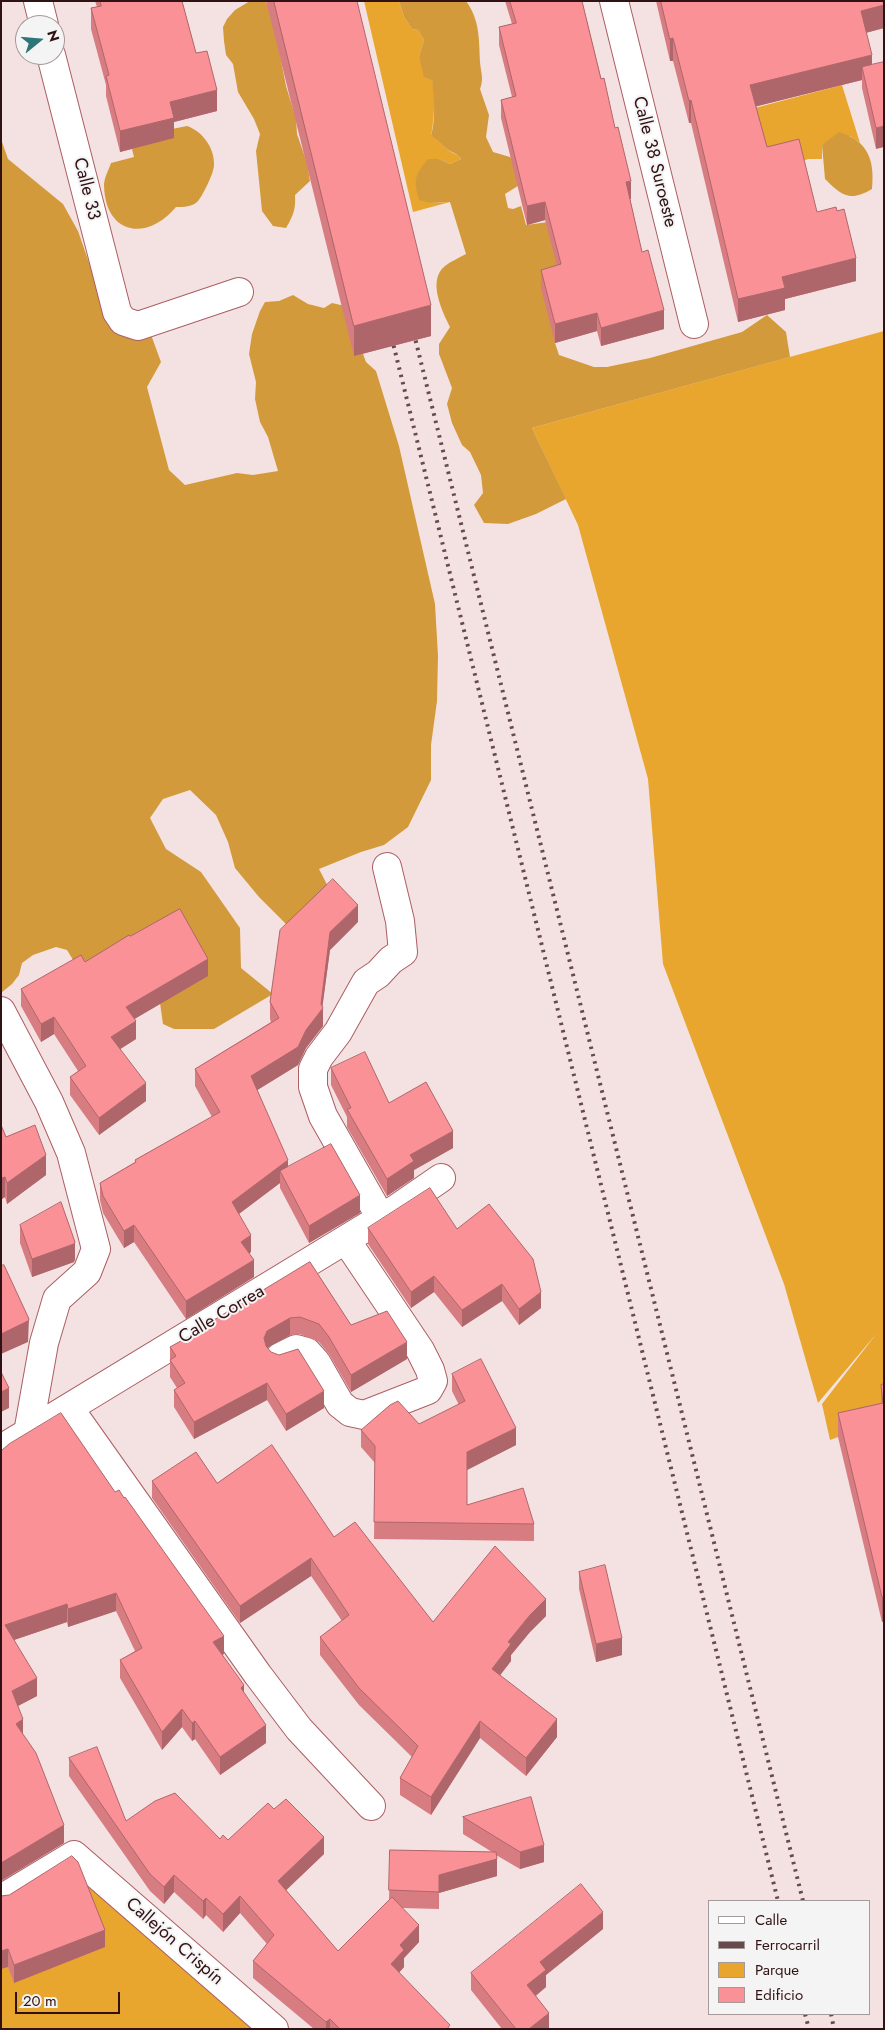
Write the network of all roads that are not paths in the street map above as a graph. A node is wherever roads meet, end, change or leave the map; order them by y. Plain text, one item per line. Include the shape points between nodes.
1 (38, 1) edge
2 (614, 1) edge
3 (42, 15) edge
4 (54, 65) edge
5 (239, 292) dead end
6 (694, 324) dead end
7 (387, 867) dead end
8 (1, 1011) edge
9 (441, 1178) dead end
10 (381, 1218) junction
11 (346, 1240) junction
12 (280, 1357) edge
13 (69, 1408) junction
14 (28, 1433) junction
15 (1, 1450) edge
16 (372, 1806) dead end
17 (1, 1899) edge
18 (274, 2029) edge

1 - 3 street
2 - 6 street, Calle 38 Suroeste
4 - 5 street, Calle 33 via 123,321 138,326
7 - 10 street via 400,921 403,952 366,982 313,1069 313,1087 324,1116
8 - 14 street via 49,1102 71,1153 96,1249 87,1272 57,1299 44,1343
9 - 10 street, Calle Correa
10 - 11 street, Calle Correa
11 - 12 street via 420,1350 433,1381 428,1390 364,1415 350,1412 340,1404 307,1352 296,1349
11 - 13 street, Calle Correa
13 - 14 street, Calle Correa
13 - 16 street via 298,1729
14 - 15 street, Calle Correa
17 - 18 street, Callejón Crispín via 74,1855

